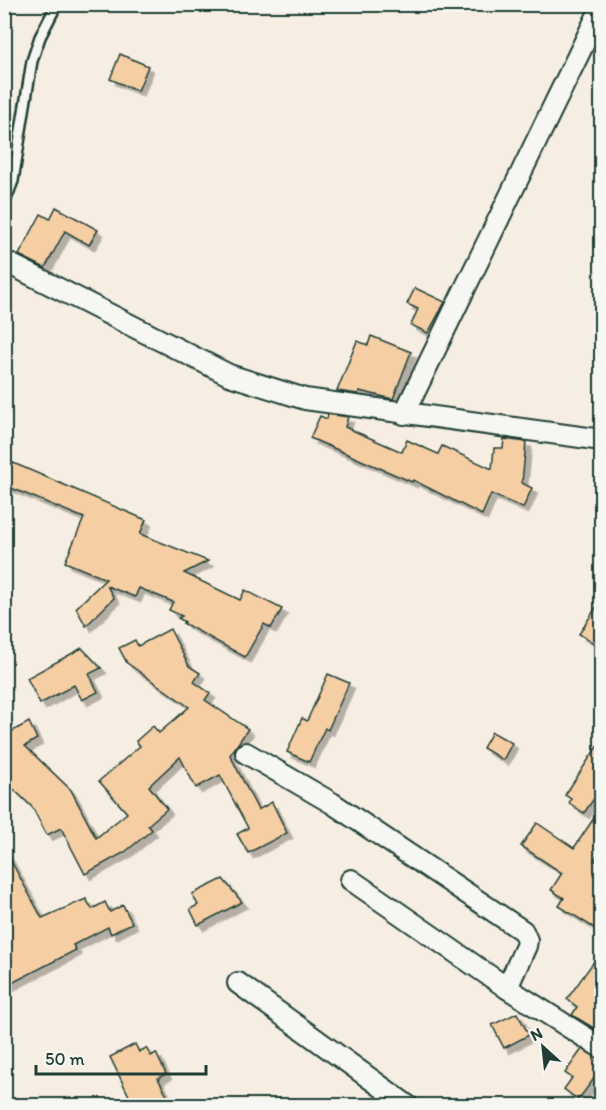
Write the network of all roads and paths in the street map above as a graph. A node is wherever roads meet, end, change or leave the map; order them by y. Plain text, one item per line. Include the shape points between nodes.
1 (57, 4) edge
2 (602, 6) edge
3 (4, 204) edge
4 (4, 261) edge
5 (404, 414) junction
6 (602, 440) edge
7 (246, 753) dead end
8 (351, 880) dead end
9 (238, 983) dead end
10 (507, 988) junction
11 (602, 1048) edge
12 (408, 1106) edge

1 - 3 lane via 32,61 13,181
2 - 5 street
4 - 5 street via 229,375 305,399
5 - 6 street
7 - 10 street via 332,802 523,931 526,946
8 - 10 street
9 - 12 street
10 - 11 street

